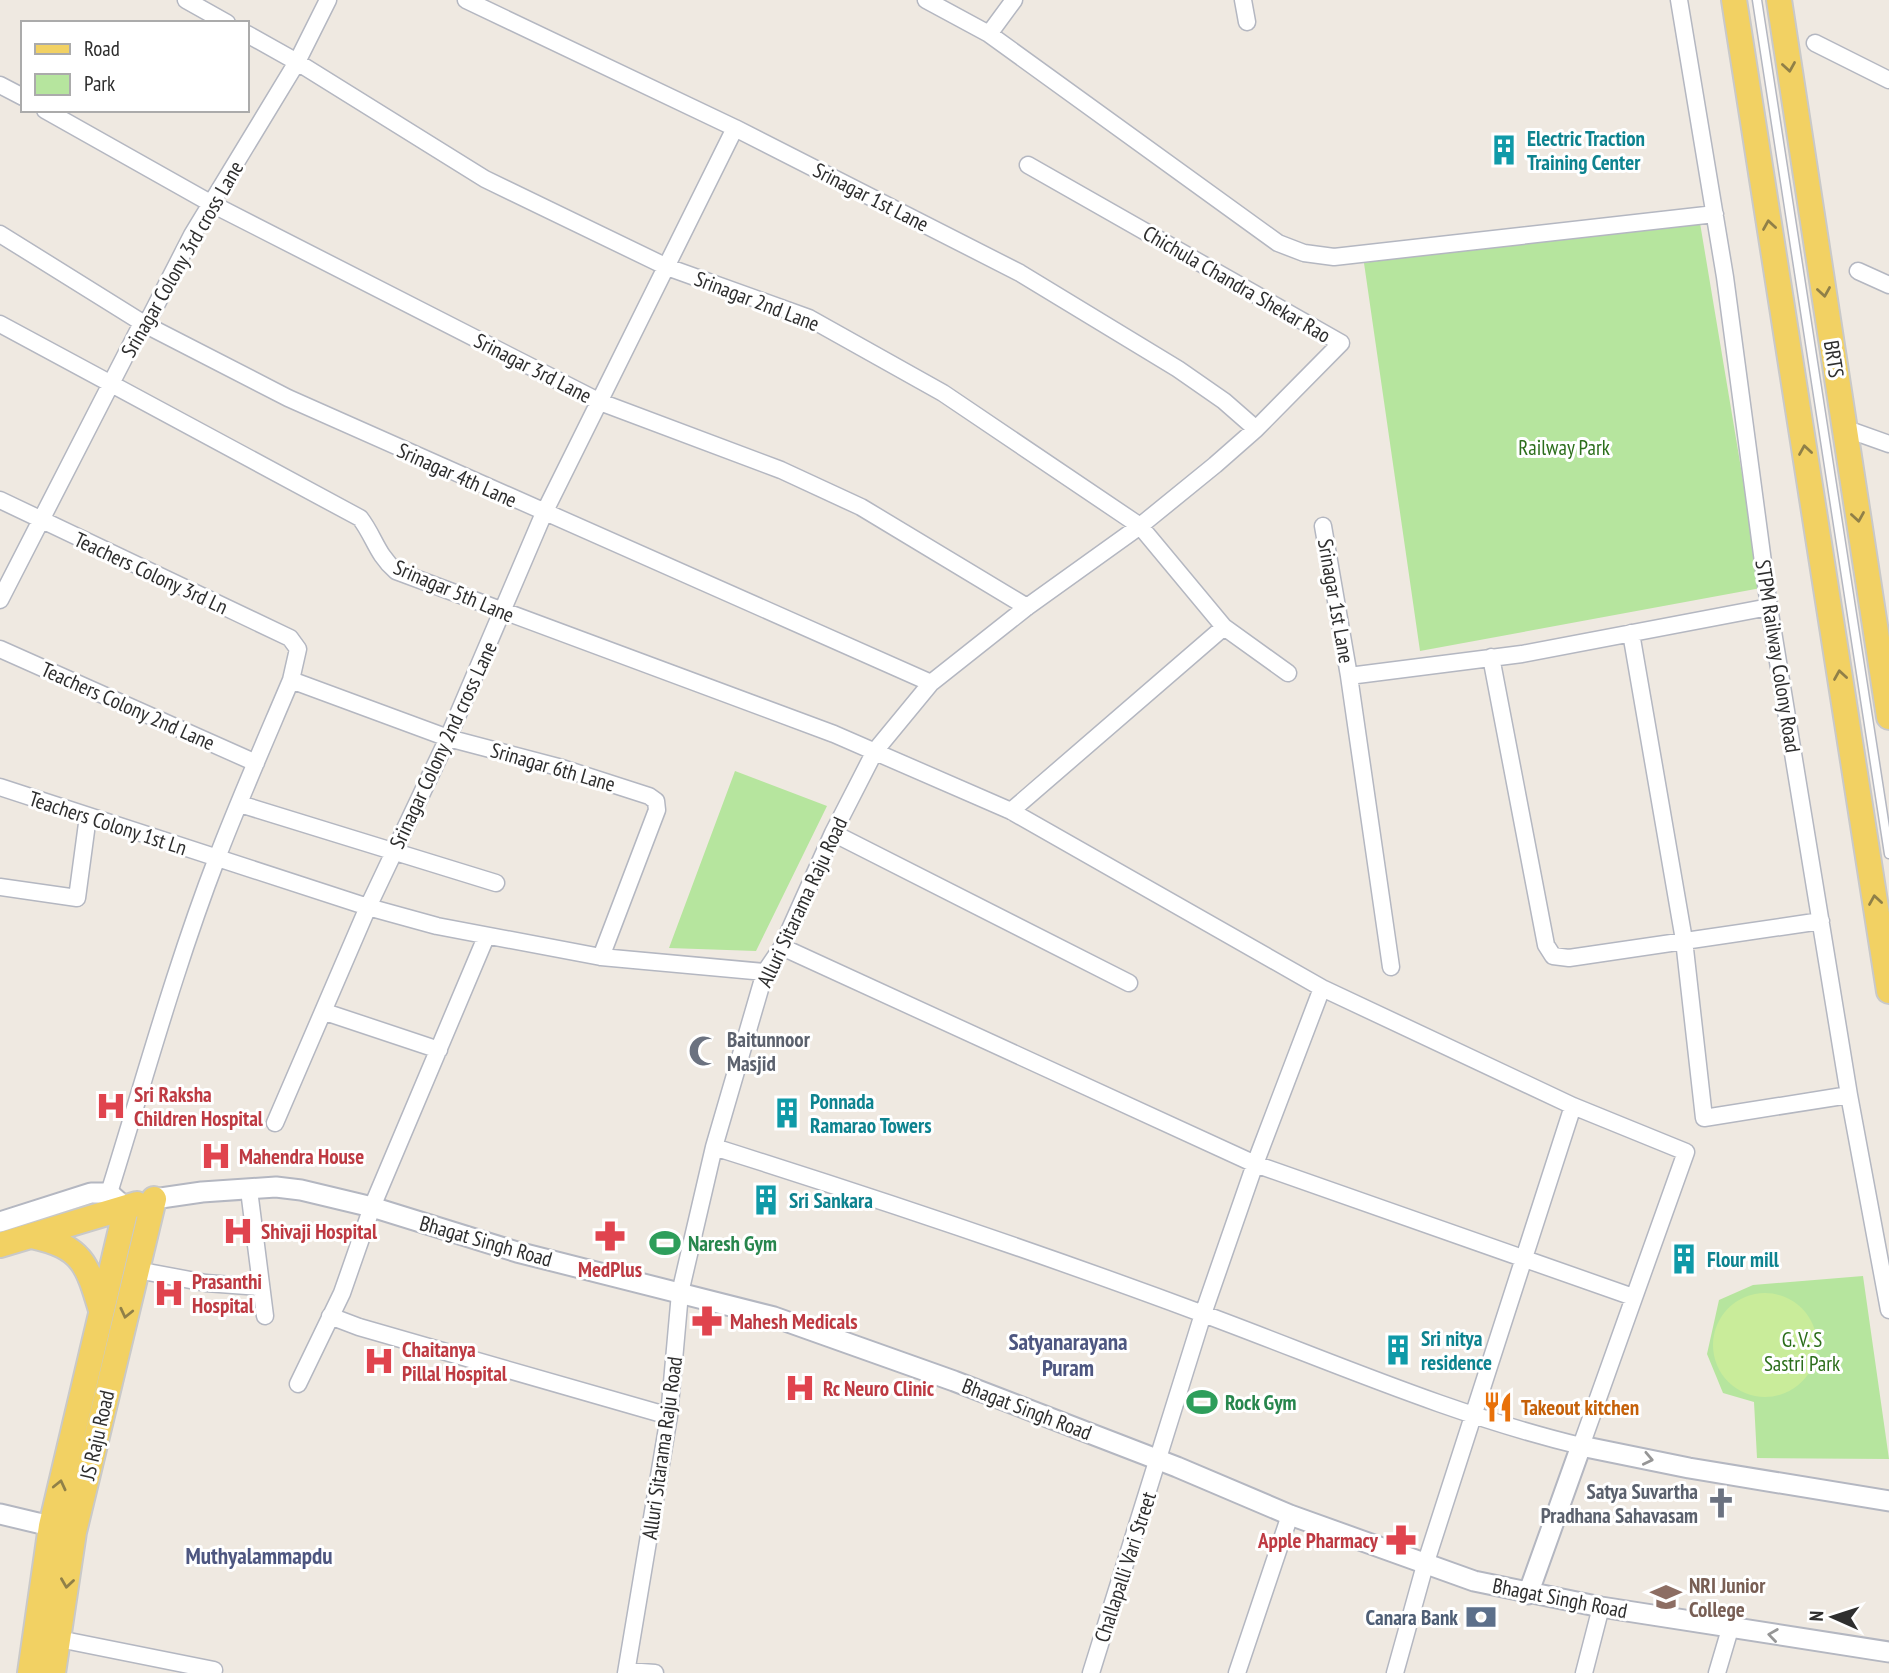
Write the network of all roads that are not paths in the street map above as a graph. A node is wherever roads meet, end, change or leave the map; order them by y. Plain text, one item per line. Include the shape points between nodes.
1 (186, 0) edge
2 (328, 0) edge
3 (926, 0) edge
4 (1014, 0) edge
5 (1242, 0) edge
6 (1679, 0) edge
7 (1734, 0) edge
8 (1757, 0) edge
9 (1779, 0) edge
10 (473, 1) edge
11 (223, 21) edge
12 (1247, 22) dead end
13 (989, 34) junction
14 (248, 35) edge
15 (1815, 43) dead end
16 (297, 62) junction
17 (1889, 80) edge
18 (0, 85) edge
19 (21, 96) edge
20 (49, 112) edge
21 (735, 128) junction
22 (1028, 165) dead end
23 (212, 204) junction
24 (1715, 214) junction
25 (0, 234) edge
26 (667, 267) junction
27 (1858, 271) dead end
28 (1889, 285) edge
29 (0, 324) edge
30 (146, 325) junction
31 (111, 386) junction
32 (600, 402) junction
33 (1844, 428) junction
34 (1256, 429) junction
35 (1889, 444) edge
36 (0, 500) edge
37 (544, 513) junction
38 (41, 521) junction
39 (1140, 526) junction
40 (1323, 526) dead end
41 (0, 600) edge
42 (1027, 607) junction
43 (1769, 607) junction
44 (503, 612) junction
45 (1224, 627) junction
46 (1631, 634) junction
47 (0, 649) edge
48 (1491, 657) junction
49 (1288, 673) dead end
50 (1349, 676) junction
51 (291, 681) junction
52 (931, 683) junction
53 (1889, 717) edge
54 (448, 738) junction
55 (875, 751) junction
56 (256, 763) junction
57 (0, 787) edge
58 (240, 804) junction
59 (1011, 811) junction
60 (88, 816) junction
61 (833, 833) junction
62 (394, 853) junction
63 (1889, 854) edge
64 (217, 859) junction
65 (496, 883) dead end
66 (0, 887) edge
67 (368, 907) junction
68 (1821, 921) junction
69 (485, 937) junction
70 (1684, 940) junction
71 (782, 947) junction
72 (601, 957) junction
73 (1391, 967) dead end
74 (765, 972) junction
75 (1129, 983) dead end
76 (1322, 988) junction
77 (1889, 991) edge
78 (325, 1012) junction
79 (439, 1050) junction
80 (1849, 1095) junction
81 (1573, 1106) junction
82 (275, 1123) dead end
83 (714, 1147) junction
84 (1255, 1164) junction
85 (249, 1190) junction
86 (154, 1199) junction
87 (118, 1200) junction
88 (372, 1207) junction
89 (0, 1222) edge
90 (31, 1236) junction
91 (0, 1245) edge
92 (1523, 1260) junction
93 (137, 1270) junction
94 (260, 1287) junction
95 (680, 1293) junction
96 (1633, 1297) junction
97 (1889, 1310) edge
98 (102, 1311) junction
99 (1203, 1314) junction
100 (265, 1316) dead end
101 (330, 1316) junction
102 (298, 1384) dead end
103 (1474, 1415) junction
104 (669, 1416) junction
105 (1581, 1446) junction
106 (1158, 1460) junction
107 (1889, 1501) edge
108 (0, 1514) edge
109 (1290, 1515) junction
110 (62, 1529) junction
111 (1425, 1565) junction
112 (1528, 1594) junction
113 (1601, 1607) junction
114 (1730, 1629) junction
115 (58, 1639) junction
116 (1889, 1652) edge
117 (214, 1670) dead end
118 (627, 1672) edge
119 (30, 1673) edge
120 (53, 1673) edge
121 (654, 1673) edge
122 (1091, 1673) edge
123 (1237, 1673) edge
124 (1395, 1673) edge
125 (1584, 1673) edge
126 (1717, 1673) edge

1 - 11 street
2 - 16 street, Srinagar Colony 3rd cross Lane
3 - 13 street
4 - 13 street
5 - 12 street
6 - 24 street, STPM Railway Colony Road
77 -> 7 main road
8 - 63 lane
9 -> 33 main road, BRTS
10 - 21 street, Srinagar 1st Lane
13 - 24 street via 1278,243 1304,253 1334,257
14 - 16 street, Srinagar 2nd Lane
15 - 17 street
16 - 23 street, Srinagar Colony 3rd cross Lane
16 - 26 street, Srinagar 2nd Lane via 485,179
18 - 19 street
20 - 23 street, Srinagar 3rd Lane
21 - 26 street, Srinagar Colony 2nd cross Lane
21 - 34 street, Srinagar 1st Lane via 1020,273 1178,369
22 - 34 street, Chichula Chandra Shekar Rao via 1341,343
23 - 30 street, Srinagar Colony 3rd cross Lane
23 - 32 street, Srinagar 3rd Lane
24 - 43 street, STPM Railway Colony Road
25 - 30 street, Srinagar 4th Lane
26 - 32 street, Srinagar Colony 2nd cross Lane
26 - 39 street, Srinagar 2nd Lane via 809,318 943,393
27 - 28 street
29 - 31 street, Srinagar 5th Lane
30 - 31 street, Srinagar Colony 3rd cross Lane via 139,329
30 - 37 street, Srinagar 4th Lane via 288,398
31 - 38 street, Srinagar Colony 3rd cross Lane
31 - 44 street, Srinagar 5th Lane via 360,518 383,560 396,570
32 - 37 street, Srinagar Colony 2nd cross Lane
32 - 42 street, Srinagar 3rd Lane via 781,470 861,507
33 - 35 street
33 -> 53 main road, BRTS
34 - 39 street, Alluri Sitarama Raju Road
36 - 38 street, Teachers Colony 3rd Ln
37 - 44 street, Srinagar Colony 2nd cross Lane
37 - 52 street, Srinagar 4th Lane
38 - 41 street, Srinagar Colony 3rd cross Lane
38 - 51 street, Teachers Colony 3rd Ln via 290,638 298,649
39 - 42 street, Alluri Sitarama Raju Road
39 - 45 street, Srinagar 2nd Lane
40 - 50 street, Srinagar 1st Lane
42 - 52 street, Alluri Sitarama Raju Road
43 - 46 street
43 - 68 street, STPM Railway Colony Road
44 - 54 street, Srinagar Colony 2nd cross Lane
44 - 55 street, Srinagar 5th Lane
45 - 49 street
45 - 59 street
46 - 48 street
46 - 70 street
47 - 56 street, Teachers Colony 2nd Lane
48 - 50 street
48 - 70 street via 1546,945 1553,956 1569,958
50 - 73 street, Srinagar 1st Lane
51 - 54 street, Srinagar 6th Lane
51 - 56 street
52 - 55 street, Alluri Sitarama Raju Road
54 - 62 street, Srinagar Colony 2nd cross Lane
54 - 72 street, Srinagar 6th Lane via 562,768 656,801 657,810
55 - 59 street, Srinagar 5th Lane
55 - 61 street, Alluri Sitarama Raju Road
56 - 58 street
57 - 60 street, Teachers Colony 1st Ln
58 - 62 street
58 - 64 street
59 - 76 street, Srinagar 5th Lane
60 - 64 street, Teachers Colony 1st Ln
60 - 66 street via 77,898
61 - 71 street, Alluri Sitarama Raju Road
61 - 75 street
62 - 65 street
62 - 67 street, Srinagar Colony 2nd cross Lane
64 - 67 street, Teachers Colony 1st Ln
64 - 87 street via 149,1056
67 - 69 street, Teachers Colony 1st Ln
67 - 78 street, Srinagar Colony 2nd cross Lane
68 - 70 street
68 - 80 street, STPM Railway Colony Road
69 - 72 street, Teachers Colony 1st Ln
69 - 79 street
70 - 80 street via 1704,1118
71 - 74 street, Alluri Sitarama Raju Road
71 - 84 street
72 - 74 street, Teachers Colony 1st Ln
74 - 83 street, Alluri Sitarama Raju Road
76 - 81 street, Srinagar 5th Lane
76 - 84 street, Challapalli Vari Street
78 - 79 street
78 - 82 street, Srinagar Colony 2nd cross Lane
79 - 88 street
80 - 97 street, STPM Railway Colony Road
81 - 92 street
81 - 96 street, Srinagar 5th Lane via 1686,1152
83 - 95 street, Alluri Sitarama Raju Road
83 - 99 street via 903,1207
84 - 92 street
84 - 99 street, Challapalli Vari Street
85 - 86 street, Bhagat Singh Road
85 - 88 street, Bhagat Singh Road via 301,1189
85 - 94 street
86 - 87 main road, Bhagat Singh Road
86 - 93 main road, JS Raju Road
87 - 89 street via 91,1194
87 - 90 main road, Bhagat Singh Road
87 - 98 main road, JS Raju Road
88 - 95 street, Bhagat Singh Road via 517,1252
88 - 101 street
90 - 91 main road, Bhagat Singh Road
90 - 98 main road via 62,1243 79,1257
92 - 96 street
92 - 103 street
93 - 94 street
93 -> 110 main road, JS Raju Road
94 - 100 street
95 - 104 street, Alluri Sitarama Raju Road
95 - 106 street, Bhagat Singh Road via 774,1317
96 - 105 street
110 -> 98 main road, JS Raju Road
99 - 103 street
99 - 106 street, Challapalli Vari Street
101 - 102 street
101 - 104 street
103 - 105 street
103 - 111 street
104 - 118 street, Alluri Sitarama Raju Road
105 -> 107 street
105 - 112 street
106 - 109 street, Bhagat Singh Road
106 - 122 street, Challapalli Vari Street
108 - 110 street
109 - 111 street, Bhagat Singh Road
109 - 123 street
110 -> 115 main road, JS Raju Road
110 - 119 main road, JS Raju Road
111 - 112 street, Bhagat Singh Road
111 - 124 street
112 - 113 street, Bhagat Singh Road
113 - 114 street, Bhagat Singh Road
113 - 125 street
116 -> 114 street, Bhagat Singh Road
114 - 126 street
115 - 117 street
115 - 120 main road, JS Raju Road
118 - 121 street

